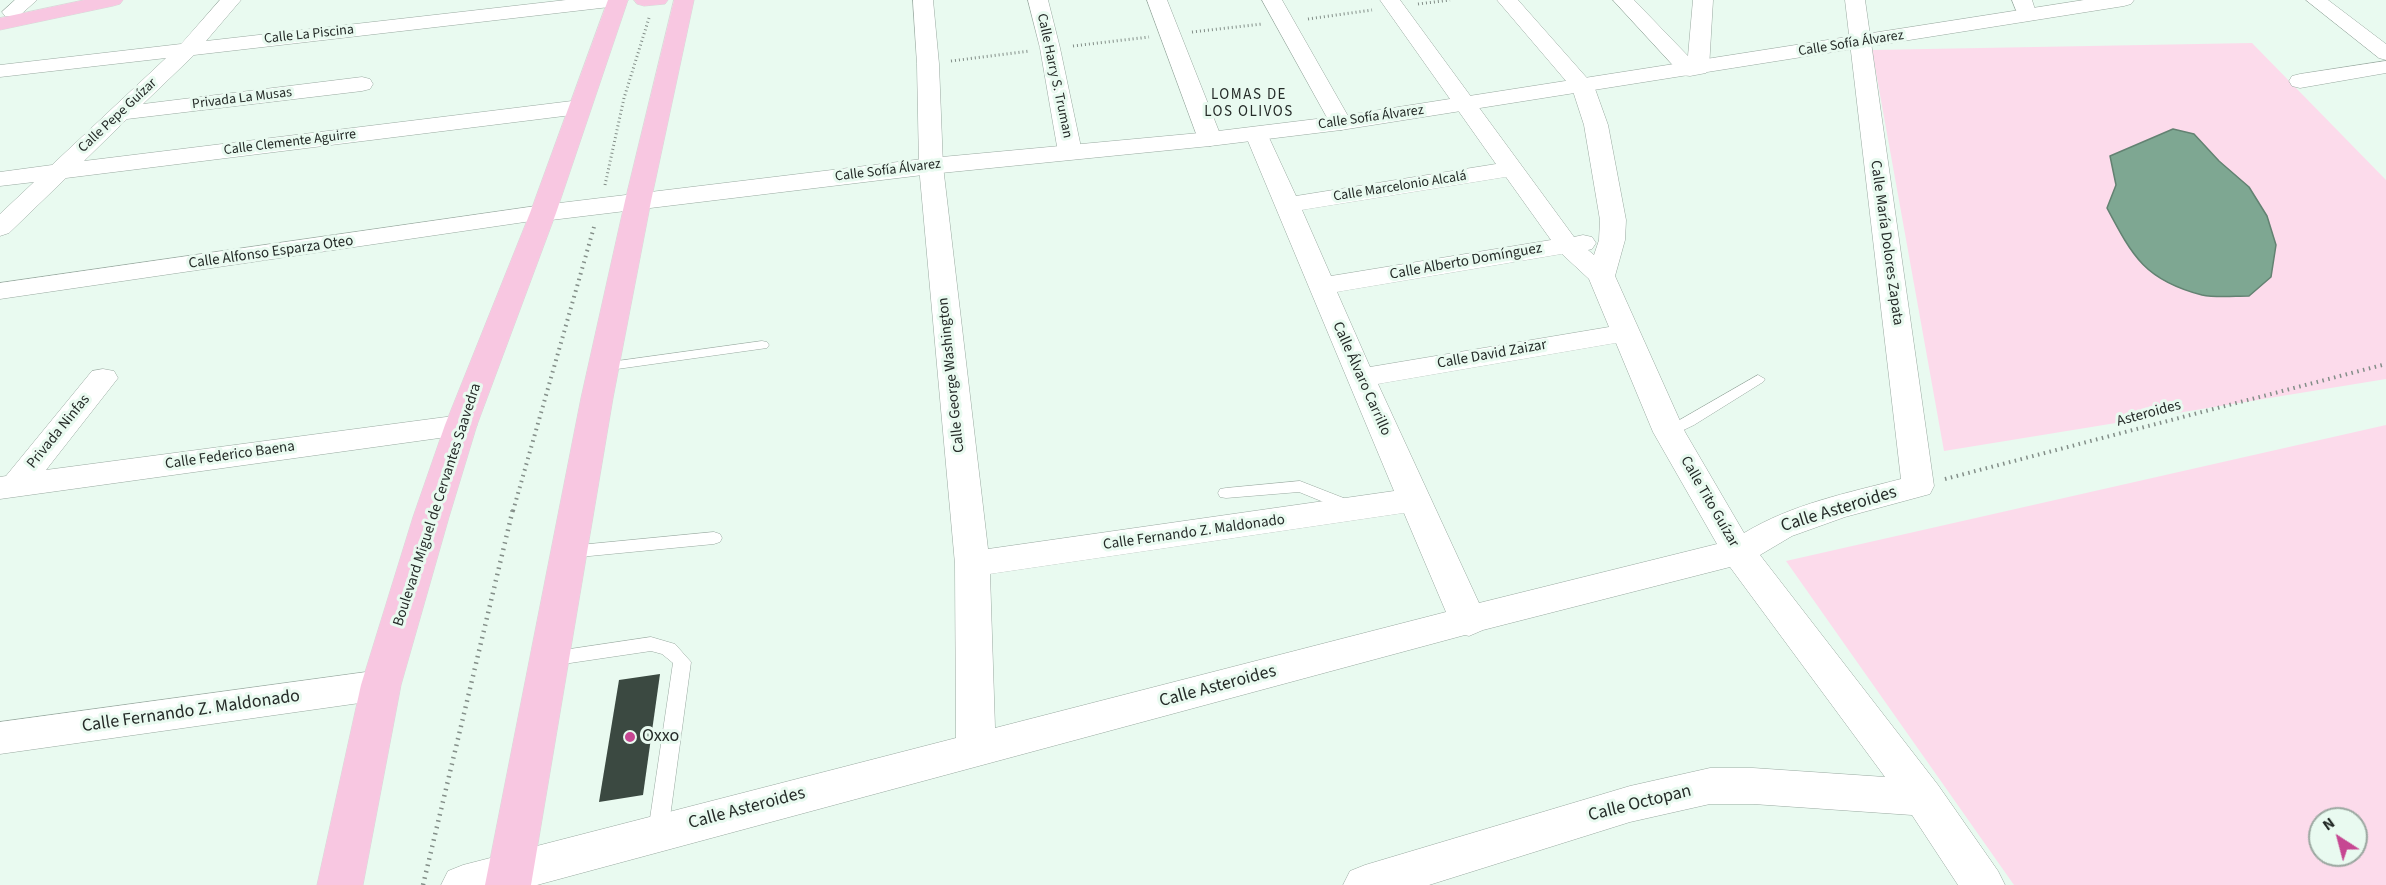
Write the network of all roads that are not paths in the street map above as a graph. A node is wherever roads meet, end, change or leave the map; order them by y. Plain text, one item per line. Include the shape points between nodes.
1 (70, 0) edge
2 (113, 0) edge
3 (231, 0) edge
4 (618, 0) edge
5 (644, 0) edge
6 (657, 0) edge
7 (684, 0) edge
8 (923, 0) edge
9 (1038, 0) edge
10 (1157, 0) edge
11 (1272, 0) edge
12 (1390, 0) edge
13 (1508, 0) edge
14 (1623, 0) edge
15 (1703, 0) edge
16 (1856, 0) edge
17 (2124, 0) edge
18 (2316, 0) edge
19 (504, 6) edge
20 (2025, 8) edge
21 (10, 12) edge
22 (1859, 43) junction
23 (189, 48) junction
24 (2386, 54) edge
25 (2386, 67) edge
26 (1694, 69) junction
27 (0, 71) edge
28 (2300, 81) dead end
29 (362, 84) dead end
30 (1583, 86) junction
31 (1464, 104) junction
32 (580, 107) junction
33 (122, 113) junction
34 (1341, 123) junction
35 (1257, 134) junction
36 (1210, 139) junction
37 (1070, 152) junction
38 (931, 166) junction
39 (1512, 169) junction
40 (60, 171) junction
41 (0, 178) edge
42 (638, 201) junction
43 (1287, 205) junction
44 (543, 213) junction
45 (0, 228) edge
46 (1612, 240) junction
47 (1566, 245) junction
48 (1600, 276) junction
49 (1321, 286) junction
50 (0, 291) edge
51 (1624, 333) junction
52 (762, 345) dead end
53 (603, 367) junction
54 (103, 378) dead end
55 (1360, 378) junction
56 (1758, 379) dead end
57 (461, 425) junction
58 (1669, 432) junction
59 (1918, 486) joint
60 (8, 487) edge
61 (1226, 493) dead end
62 (1415, 500) junction
63 (1356, 509) junction
64 (714, 538) dead end
65 (569, 552) junction
66 (1738, 552) junction
67 (972, 564) junction
68 (1469, 621) junction
69 (549, 659) junction
70 (381, 685) junction
71 (0, 738) edge
72 (976, 750) junction
73 (1924, 798) junction
74 (658, 832) junction
75 (510, 878) edge
76 (340, 885) edge
77 (463, 885) edge
78 (1365, 885) edge
79 (1983, 885) edge

1 - 21 main road
2 - 21 main road
3 - 23 street, Calle Pepe Guízar
4 - 19 street, Calle La Piscina
4 - 32 main road, Boulevard Miguel de Cervantes Saavedra
5 - 6 main road
7 - 42 main road
8 - 38 street, Calle George Washington
9 - 37 street, Calle Harry S. Truman
10 - 36 street
11 - 34 street
12 - 31 street, Calle Tito Guízar
13 - 30 street
14 - 26 street
15 - 26 street
16 - 22 street, Calle María Dolores Zapata
17 - 20 street, Calle Sofía Álvarez
18 - 24 street
19 - 23 street, Calle La Piscina via 395,17
20 - 22 street, Calle Sofía Álvarez
22 - 26 street, Calle Sofía Álvarez
22 - 59 street, Calle María Dolores Zapata
23 - 27 street, Calle La Piscina
23 - 33 street, Calle Pepe Guízar
25 - 28 street
26 - 30 street, Calle Sofía Álvarez
29 - 33 street, Privada La Musas
30 - 31 street, Calle Sofía Álvarez
30 - 46 street via 1596,125 1613,220
31 - 34 street, Calle Sofía Álvarez
31 - 39 street, Calle Tito Guízar
32 - 40 street, Calle Clemente Aguirre
32 - 44 main road, Boulevard Miguel de Cervantes Saavedra
33 - 40 street, Calle Pepe Guízar
34 - 35 street, Calle Sofía Álvarez
35 - 36 street, Calle Sofía Álvarez
35 - 43 street, Calle Álvaro Carrillo
36 - 37 street, Calle Sofía Álvarez
37 - 38 street, Calle Sofía Álvarez
38 - 42 street, Calle Sofía Álvarez
38 - 67 street, Calle George Washington
39 - 43 street, Calle Marcelonio Alcalá
39 - 47 street, Calle Tito Guízar
40 - 41 street, Calle Clemente Aguirre
40 - 45 street, Calle Pepe Guízar
42 - 44 street, Calle Sofía Álvarez
42 - 53 main road
43 - 49 street, Calle Álvaro Carrillo
44 - 50 street, Calle Alfonso Esparza Oteo
44 - 57 main road, Boulevard Miguel de Cervantes Saavedra
46 - 47 street, Calle Alberto Domínguez
46 - 48 street
47 - 48 street, Calle Tito Guízar
47 - 49 street, Calle Alberto Domínguez
48 - 51 street, Calle Tito Guízar
49 - 55 street, Calle Álvaro Carrillo
51 - 55 street, Calle David Zaizar
51 - 58 street, Calle Tito Guízar
52 - 53 lane
53 - 65 main road
54 - 60 street, Privada Ninfas
55 - 62 street, Calle Álvaro Carrillo
56 - 58 lane
57 - 60 street, Calle Federico Baena
57 - 70 main road, Boulevard Miguel de Cervantes Saavedra
58 - 66 street, Calle Tito Guízar
59 - 66 street, Calle Asteroides via 1780,527
61 - 63 lane via 1300,486
62 - 63 street, Calle Fernando Z. Maldonado
62 - 68 street, Calle Álvaro Carrillo
63 - 67 street, Calle Fernando Z. Maldonado
64 - 65 lane
65 - 69 main road
66 - 68 street, Calle Asteroides
66 - 73 street, Calle Tito Guízar
67 - 72 street, Calle George Washington
68 - 72 street, Calle Asteroides
69 - 74 lane via 651,644 675,652 682,662
69 - 75 main road
70 - 71 street, Calle Fernando Z. Maldonado
70 - 76 main road, Boulevard Miguel de Cervantes Saavedra
72 - 74 street, Calle Asteroides
73 - 78 street, Calle Octopan via 1710,786 1630,804
73 - 79 street, Calle Tito Guízar
74 - 75 street, Calle Asteroides
75 - 77 street, Calle Asteroides

